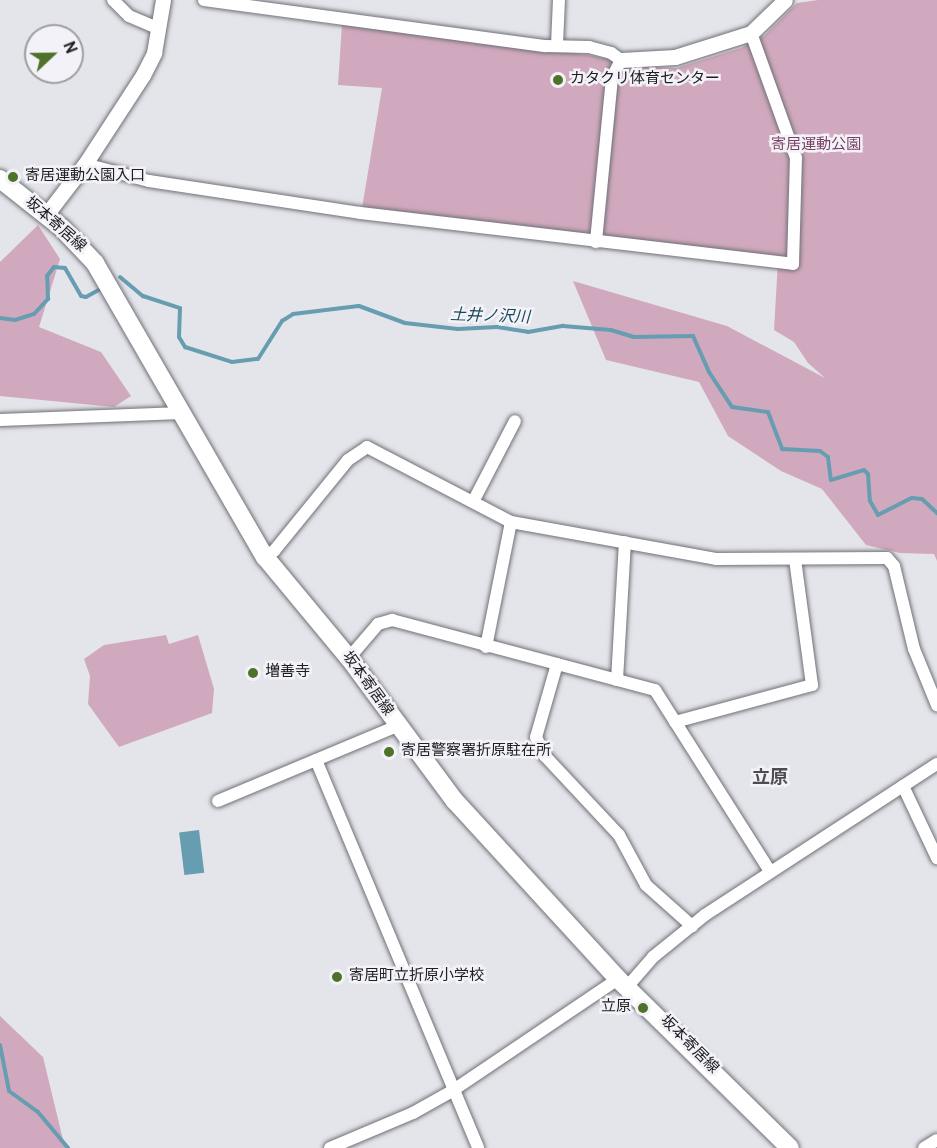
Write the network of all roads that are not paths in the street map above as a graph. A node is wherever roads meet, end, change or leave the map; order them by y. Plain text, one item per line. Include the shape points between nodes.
1 (113, 0) edge
2 (163, 0) edge
3 (204, 0) edge
4 (559, 0) edge
5 (785, 0) edge
6 (159, 29) junction
7 (751, 33) junction
8 (557, 45) junction
9 (621, 60) junction
10 (85, 164) junction
11 (0, 179) edge
12 (46, 215) junction
13 (596, 242) junction
14 (182, 413) junction
15 (0, 420) edge
16 (515, 421) dead end
17 (473, 502) junction
18 (511, 522) junction
19 (625, 542) junction
20 (265, 557) junction
21 (795, 559) junction
22 (486, 646) junction
23 (349, 658) junction
24 (557, 664) junction
25 (617, 680) junction
26 (937, 705) edge
27 (675, 722) junction
28 (397, 726) junction
29 (316, 760) junction
30 (937, 764) edge
31 (903, 786) junction
32 (218, 801) dead end
33 (937, 858) edge
34 (770, 871) junction
35 (692, 926) junction
36 (623, 983) junction
37 (452, 1091) junction
38 (937, 1140) edge
39 (330, 1148) edge
40 (478, 1148) edge
41 (790, 1148) edge
42 (924, 1148) edge

1 - 6 street via 129,16
2 - 6 street
3 - 8 street
4 - 8 street
5 - 7 street
6 - 10 street via 154,53 143,75
7 - 9 street via 675,57
7 - 13 street via 796,158 793,264
8 - 9 street via 589,47
9 - 13 street via 612,78
10 - 12 street
10 - 13 street via 149,181
11 - 12 main road, 坂本寄居線
12 - 14 main road, 坂本寄居線 via 95,263
14 - 15 street
14 - 20 main road, 坂本寄居線
16 - 17 street
17 - 18 street
17 - 20 street via 367,447 362,448
18 - 19 street
18 - 22 street
19 - 21 street via 716,559
19 - 25 street
20 - 23 main road, 坂本寄居線
21 - 26 street via 887,558 894,566 914,649
21 - 27 street via 812,686
22 - 23 street via 392,620 378,624
22 - 24 street
23 - 28 main road, 坂本寄居線
24 - 25 street
24 - 35 street via 536,737 544,756 619,835 646,885
25 - 27 street via 655,690
27 - 34 street
28 - 29 street
28 - 36 main road, 坂本寄居線 via 455,801
29 - 32 street
29 - 37 street
30 - 31 street
31 - 33 street
31 - 34 street
34 - 35 street
35 - 36 street
36 - 37 street
36 - 41 main road, 坂本寄居線
37 - 39 street via 413,1113
37 - 40 street
38 - 42 street

